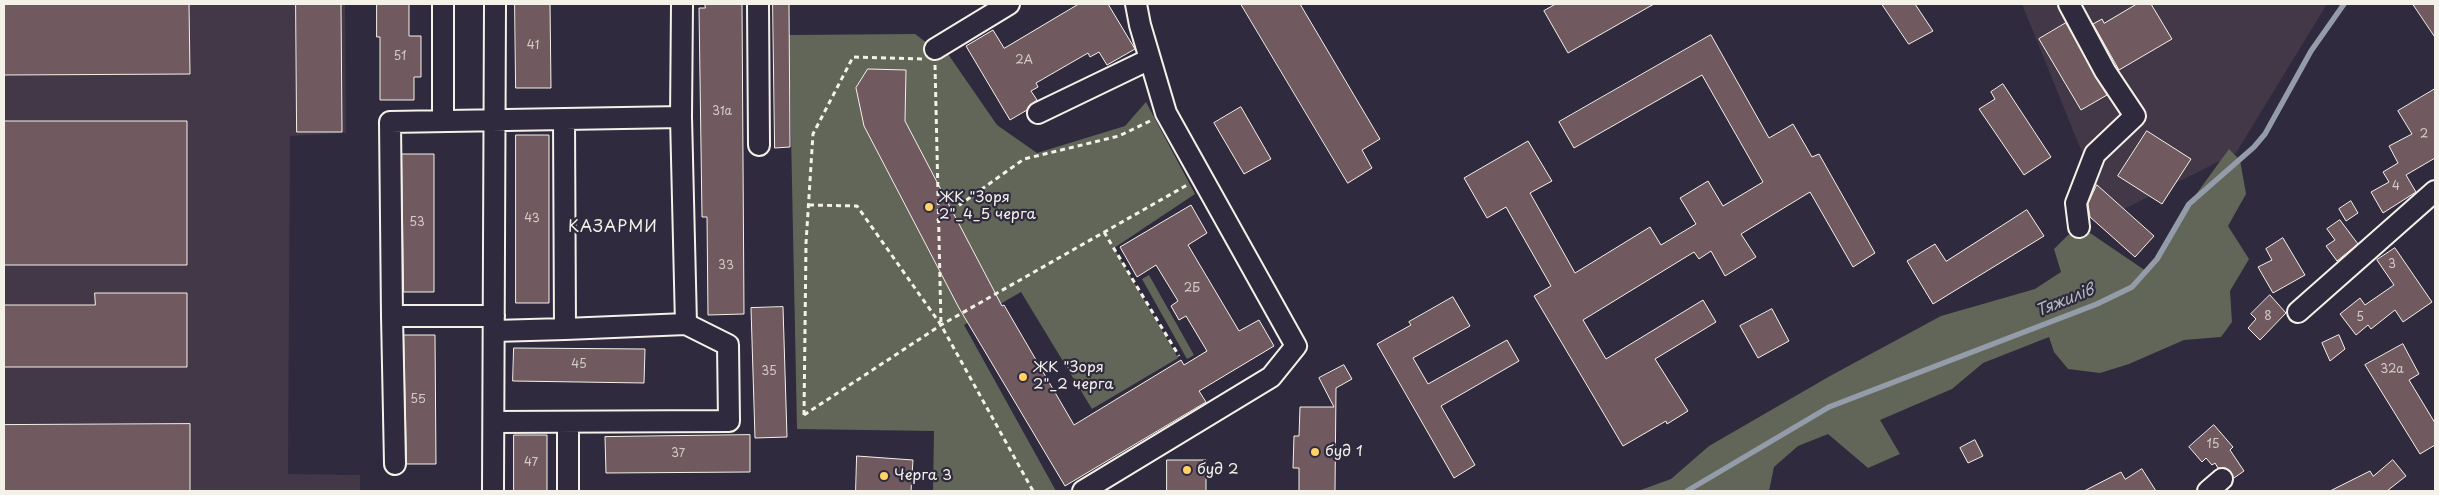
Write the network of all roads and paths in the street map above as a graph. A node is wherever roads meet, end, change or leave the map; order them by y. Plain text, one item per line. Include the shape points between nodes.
1 (443, 4) edge
2 (495, 4) edge
3 (682, 4) edge
4 (758, 4) edge
5 (1009, 4) edge
6 (1136, 4) edge
7 (2069, 4) edge
8 (935, 54) junction
9 (1150, 59) junction
10 (1038, 113) dead end
11 (1166, 113) junction
12 (682, 117) junction
13 (564, 119) junction
14 (495, 120) junction
15 (443, 121) junction
16 (758, 144) dead end
17 (1201, 176) junction
18 (2435, 191) edge
19 (809, 205) junction
20 (936, 222) junction
21 (2079, 227) dead end
22 (1104, 232) junction
23 (2298, 312) dead end
24 (392, 316) junction
25 (494, 324) junction
26 (686, 324) junction
27 (940, 325) junction
28 (565, 329) junction
29 (1179, 356) dead end
30 (494, 422) junction
31 (568, 422) junction
32 (395, 464) dead end
33 (493, 491) edge
34 (568, 491) edge
35 (1033, 491) edge
36 (1083, 491) edge

1 - 15 street
2 - 14 street
3 - 12 street
4 - 16 street
5 - 8 street
6 - 9 street
7 - 21 street via 2105,71 2135,116 2095,154 2076,203
8 - 19 path via 853,57 813,134
8 - 20 path
9 - 10 street
9 - 11 street
11 - 17 street
11 - 20 path via 1119,136 1024,159
12 - 13 street
12 - 26 street
13 - 14 street
13 - 28 street
14 - 15 street
14 - 25 street
15 - 24 street via 390,122
17 - 22 path
17 - 36 street via 1296,346 1271,377
18 - 23 street
19 - 27 path via 857,206
19 - 27 path via 804,415
20 - 27 path
22 - 27 path
22 - 29 path
24 - 25 street
24 - 32 street
25 - 28 street
25 - 30 street
26 - 28 street
26 - 31 street via 728,345 729,421
27 - 35 path
30 - 31 street
30 - 33 street
31 - 34 street

